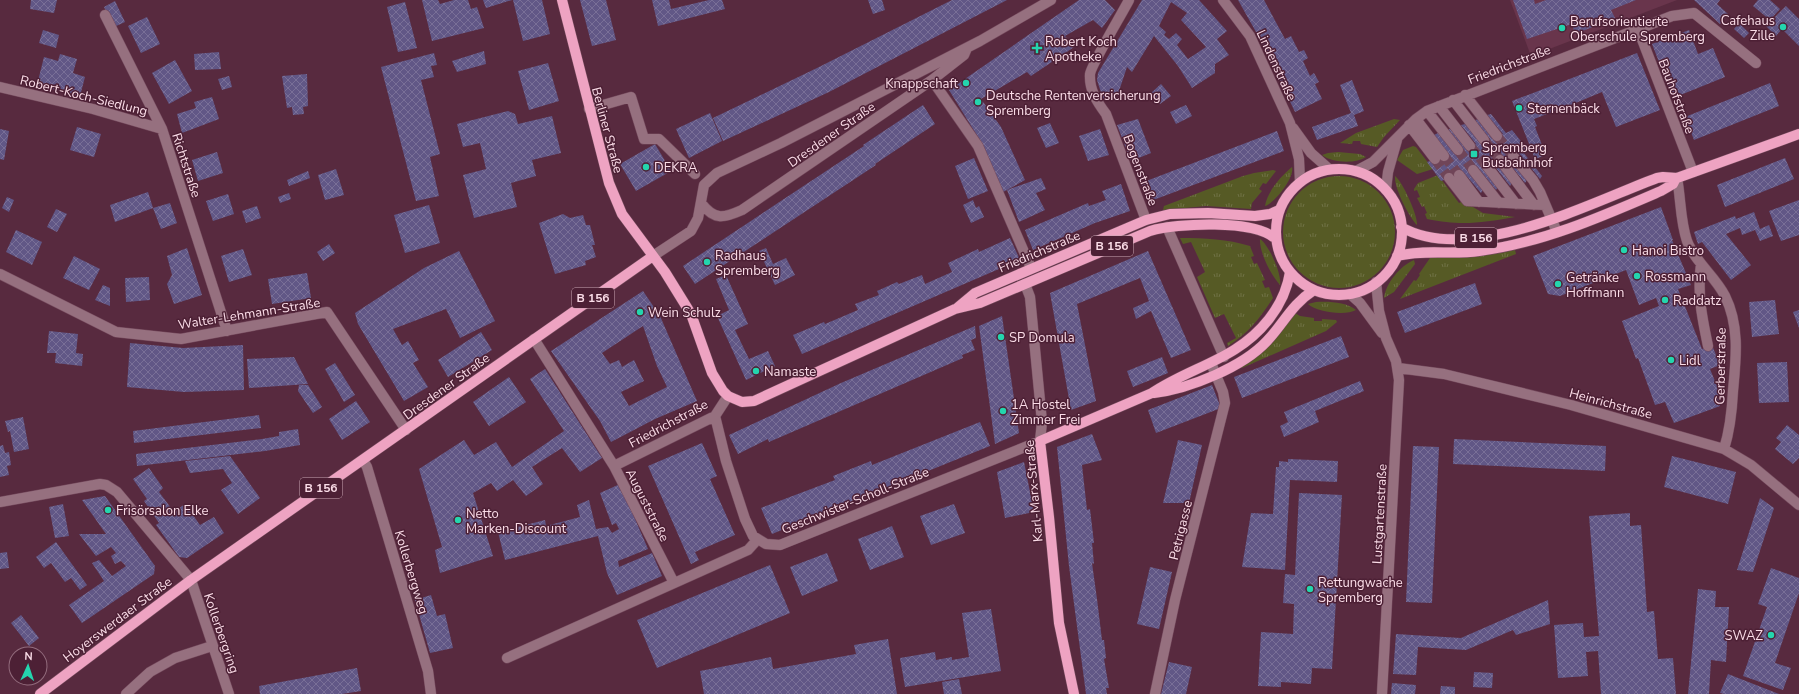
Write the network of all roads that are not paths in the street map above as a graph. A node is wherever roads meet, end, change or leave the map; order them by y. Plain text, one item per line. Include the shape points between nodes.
1 (562, 0) edge
2 (1051, 0) edge
3 (1129, 0) edge
4 (1223, 0) edge
5 (1035, 4) edge
6 (105, 15) dead end
7 (1638, 29) junction
8 (967, 47) junction
9 (1756, 63) dead end
10 (932, 80) junction
11 (0, 87) edge
12 (1465, 95) junction
13 (1453, 100) junction
14 (1439, 106) junction
15 (589, 109) junction
16 (1427, 111) junction
17 (1412, 122) junction
18 (1290, 123) junction
19 (162, 129) junction
20 (1799, 134) edge
21 (1497, 136) tunnel mouth
22 (1398, 138) junction
23 (1484, 140) tunnel mouth
24 (1470, 146) tunnel mouth
25 (1458, 150) tunnel mouth
26 (1514, 156) tunnel mouth
27 (1439, 157) tunnel mouth
28 (1500, 160) tunnel mouth
29 (1486, 165) tunnel mouth
30 (1329, 169) junction
31 (1473, 170) tunnel mouth
32 (1356, 172) junction
33 (1693, 172) junction
34 (695, 174) dead end
35 (1454, 176) tunnel mouth
36 (1677, 178) junction
37 (1300, 182) junction
38 (1386, 190) junction
39 (701, 203) junction
40 (1499, 203) junction
41 (1516, 204) junction
42 (1534, 204) junction
43 (1545, 205) junction
44 (1279, 210) junction
45 (1146, 220) junction
46 (1551, 220) junction
47 (1167, 227) junction
48 (1401, 227) junction
49 (1557, 232) junction
50 (1276, 239) junction
51 (653, 256) junction
52 (1397, 256) junction
53 (1701, 264) junction
54 (1031, 268) junction
55 (1290, 272) junction
56 (0, 274) edge
57 (1376, 282) junction
58 (1025, 284) junction
59 (1314, 290) junction
60 (1350, 294) junction
61 (955, 309) junction
62 (227, 331) junction
63 (1386, 338) junction
64 (534, 339) junction
65 (1708, 346) dead end
66 (1224, 357) junction
67 (1211, 364) junction
68 (1398, 368) junction
69 (1216, 374) junction
70 (1152, 393) junction
71 (728, 396) junction
72 (715, 416) junction
73 (406, 430) junction
74 (1040, 441) junction
75 (1724, 449) junction
76 (363, 460) junction
77 (614, 466) junction
78 (0, 502) edge
79 (1799, 505) edge
80 (758, 540) junction
81 (191, 580) junction
82 (674, 583) junction
83 (212, 646) junction
84 (507, 658) dead end
85 (40, 694) edge
86 (126, 694) edge
87 (229, 694) edge
88 (431, 694) edge
89 (1074, 694) edge
90 (1155, 694) edge
91 (1382, 694) edge

1 - 15 main road, Berliner Straße
2 - 5 street, Dresdener Straße
3 - 45 street, Bogenstraße via 1090,72 1091,88 1106,114
4 - 18 street, Lindenstraße via 1250,36
5 - 8 street, Dresdener Straße
6 - 19 street, Richtstraße
7 - 9 street, Friedrichstraße via 1672,16 1694,13
7 - 12 street, Friedrichstraße
7 - 33 street, Bauhofstraße
8 - 10 street, Dresdener Straße via 964,55
8 - 39 street, Dresdener Straße via 781,143 717,173 704,185
10 - 39 street, Dresdener Straße via 742,210 727,217 715,215
10 - 54 street via 978,146
11 - 19 street, Robert-Koch-Siedlung via 93,109
12 - 13 street, Friedrichstraße
12 - 21 street
13 - 14 street, Friedrichstraße
13 - 23 street
14 - 16 street, Friedrichstraße
14 - 24 street
15 - 34 street via 631,97 644,139 659,139
15 - 51 main road, Berliner Straße via 609,183 622,214
16 - 17 street, Friedrichstraße
16 - 25 street
17 - 22 street, Friedrichstraße
17 - 27 street
18 - 30 street, Lindenstraße via 1311,153
18 - 37 street, Lindenstraße via 1299,159
19 - 62 street, Richtstraße
20 - 33 main road, B 156
22 - 32 street, Friedrichstraße via 1373,162
22 - 38 street, Friedrichstraße via 1388,172
26 - 43 street via 1533,180
28 - 42 street
29 - 41 street
30 - 32 main road
30 - 37 main road
31 - 40 street
32 - 38 main road via 1373,179
33 - 36 main road, B 156
35 - 40 street via 1479,202
36 - 46 main road, B 156 via 1662,176
36 - 49 main road, B 156 via 1662,191
36 - 53 street, Gerberstraße via 1684,230
37 - 44 main road via 1285,198
38 - 48 main road via 1397,208
39 - 51 street, Dresdener Straße via 698,218 691,231
40 - 41 street
41 - 42 street
42 - 43 street
43 - 46 street
44 - 45 main road, Friedrichstraße / B 156 via 1255,216 1170,214
44 - 50 main road via 1275,225
45 - 54 main road, Friedrichstraße / B 156
46 - 48 main road, B 156 via 1518,231 1481,238 1432,238
46 - 49 street
47 - 50 main road, Friedrichstraße / B 156 via 1199,224 1247,228 1262,231
47 - 58 main road, Friedrichstraße / B 156 via 1143,233
47 - 66 street
48 - 52 main road
49 - 52 main road, B 156 via 1479,251 1412,253
50 - 55 main road via 1278,252
51 - 64 main road, Dresdener Straße / B 156
51 - 71 main road, Friedrichstraße via 691,314 712,373 722,391
52 - 57 main road via 1388,271
53 - 65 street via 1699,297
53 - 75 street, Gerberstraße via 1724,294 1732,314 1736,335 1732,411
54 - 61 main road, Friedrichstraße / B 156 via 975,293
55 - 59 main road via 1302,284
55 - 66 main road, Geschwister-Scholl-Straße via 1285,294 1267,322 1248,341
56 - 62 street, Walter-Lehmann-Straße via 116,332 181,339
57 - 60 main road via 1366,289
57 - 63 street, Lustgartenstraße
58 - 61 main road, Friedrichstraße / B 156 via 980,304
58 - 74 street, Karl-Marx-Straße via 1030,297 1041,415
59 - 60 main road via 1335,295
59 - 69 main road, Geschwister-Scholl-Straße via 1294,306 1258,350
60 - 63 street, Lustgartenstraße via 1360,303
61 - 71 main road, Friedrichstraße / B 156 via 754,401 742,402
62 - 73 street, Walter-Lehmann-Straße via 326,312
63 - 68 street, Lustgartenstraße
64 - 73 main road, Dresdener Straße / B 156
64 - 77 street, Auguststraße
66 - 67 main road, Geschwister-Scholl-Straße
67 - 69 street, Petrigasse
67 - 70 main road, Geschwister-Scholl-Straße via 1168,382
68 - 75 street, Heinrichstraße via 1444,374 1571,405
68 - 91 street, Lustgartenstraße
69 - 70 main road, Geschwister-Scholl-Straße via 1170,391
69 - 90 street, Petrigasse via 1225,403 1175,600
70 - 74 main road, Geschwister-Scholl-Straße
71 - 72 street, Friedrichstraße
72 - 77 street, Friedrichstraße
72 - 80 street via 726,461 745,519 753,536
73 - 76 main road, Dresdener Straße / B 156
74 - 80 street, Geschwister-Scholl-Straße via 780,545 766,544
74 - 89 main road, Karl-Marx-Straße via 1059,623
75 - 79 street, Heinrichstraße via 1751,465
76 - 81 main road, Dresdener Straße / B 156
76 - 88 street, Kollerbergweg via 428,671
77 - 82 street, Auguststraße
78 - 81 street via 106,485 117,492
80 - 82 street via 748,550
81 - 83 street, Kollerbergring
81 - 85 main road, Hoyerswerdaer Straße / B 156
82 - 84 street
83 - 86 street via 175,658 150,672
83 - 87 street, Kollerbergring

